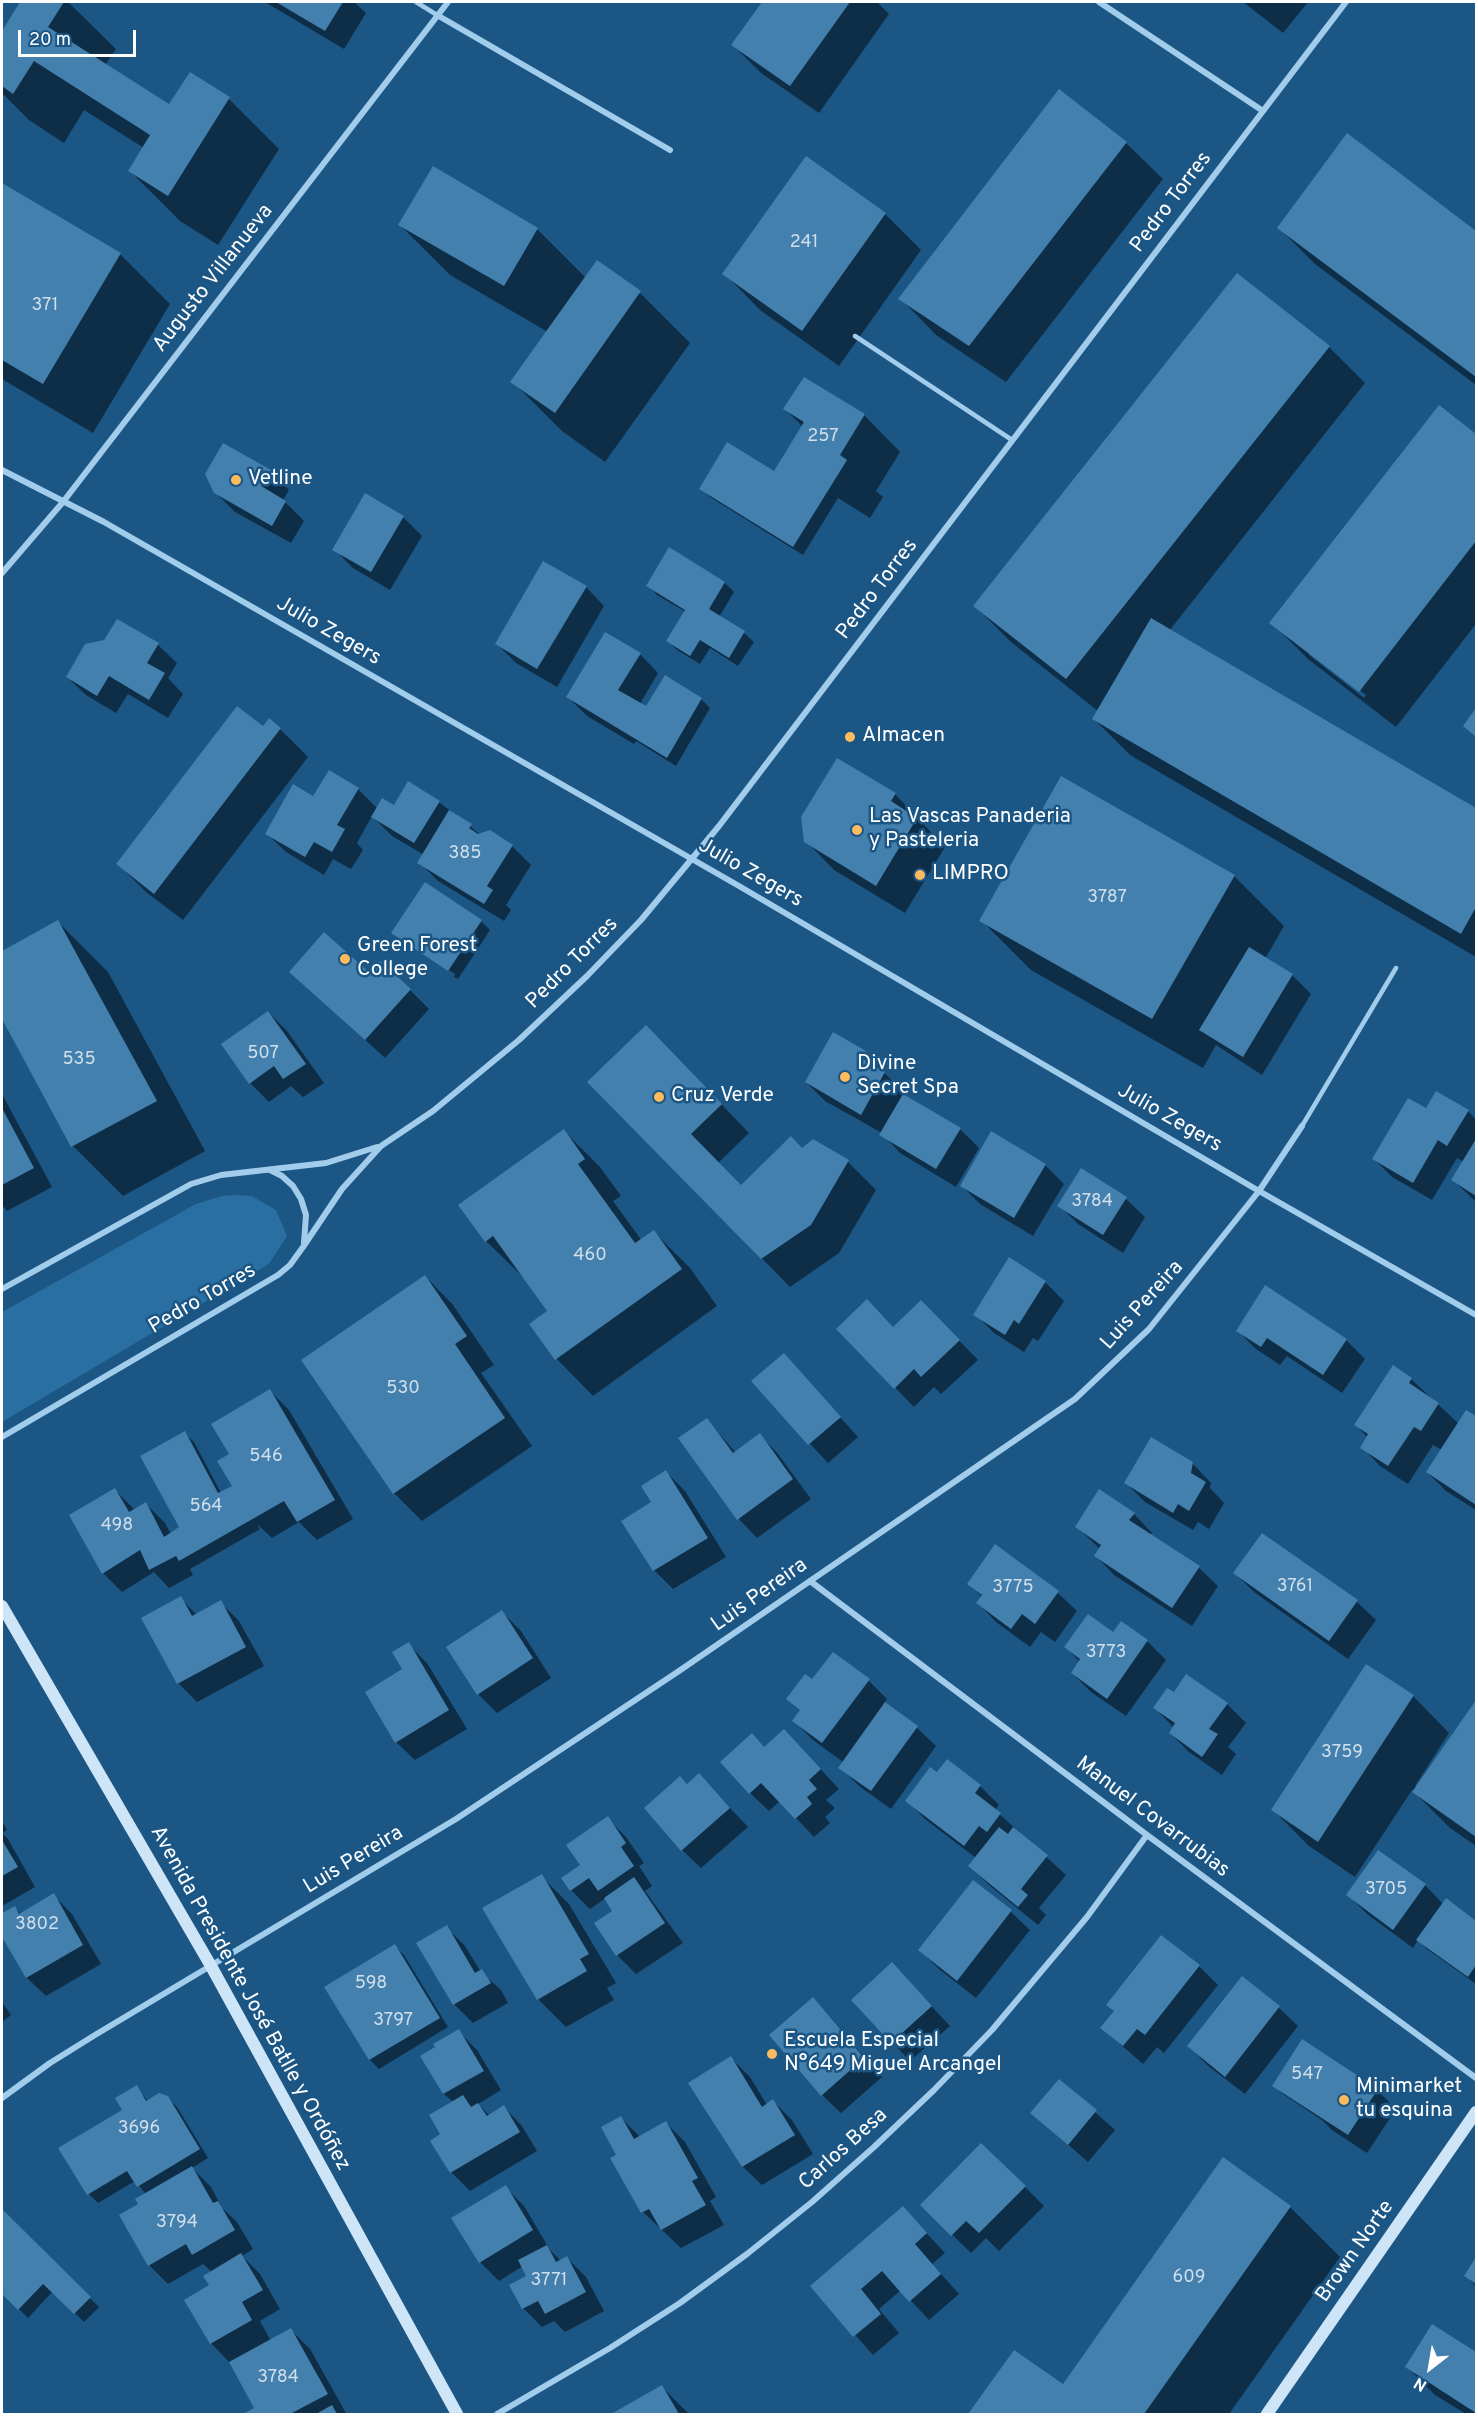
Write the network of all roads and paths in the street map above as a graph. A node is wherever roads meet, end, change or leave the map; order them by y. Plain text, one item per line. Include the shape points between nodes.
1 (416, 2) edge
2 (448, 2) edge
3 (1099, 2) edge
4 (1346, 2) edge
5 (438, 15) junction
6 (1263, 111) junction
7 (670, 150) dead end
8 (855, 336) dead end
9 (1012, 440) junction
10 (2, 470) edge
11 (63, 502) junction
12 (2, 573) edge
13 (693, 860) junction
14 (1396, 969) dead end
15 (1302, 1126) joint
16 (381, 1146) junction
17 (270, 1169) junction
18 (1259, 1191) junction
19 (303, 1248) junction
20 (2, 1289) edge
21 (1476, 1315) edge
22 (2, 1437) edge
23 (810, 1581) junction
24 (2, 1606) edge
25 (1147, 1835) junction
26 (211, 1966) junction
27 (1476, 2078) edge
28 (2, 2098) edge
29 (1476, 2112) edge
30 (457, 2415) edge
31 (497, 2415) edge
32 (1267, 2415) edge

1 - 5 lane
2 - 5 street, Augusto Villanueva
3 - 6 street
4 - 6 street, Pedro Torres
5 - 7 street
5 - 11 street, Augusto Villanueva
6 - 9 street, Pedro Torres
8 - 9 lane
9 - 13 street, Pedro Torres
10 - 11 street, Julio Zegers
11 - 12 street, Augusto Villanueva
11 - 13 street, Julio Zegers
13 - 16 street, Pedro Torres via 593,970 519,1040 433,1111
13 - 18 street, Julio Zegers
14 - 15 lane, Luis Pereira
15 - 18 street, Luis Pereira
16 - 17 street, Pedro Torres via 326,1163
16 - 19 street, Pedro Torres via 342,1189
17 - 19 street via 293,1186 301,1199 307,1231
17 - 20 street, Pedro Torres via 221,1175 191,1184
18 - 21 street, Julio Zegers
18 - 23 street, Luis Pereira via 1149,1329 1075,1399
19 - 22 street, Pedro Torres via 278,1275
23 - 25 street, Manuel Covarrubias
23 - 26 street, Luis Pereira via 456,1819
24 - 26 main road, Avenida Presidente José Batlle y Ordóñez
25 - 27 street, Manuel Covarrubias
25 - 31 street, Carlos Besa via 1087,1917 992,2030 874,2147 802,2209 680,2303
26 - 28 street, Luis Pereira via 50,2063
26 - 30 main road, Avenida Presidente José Batlle y Ordóñez
29 - 32 main road, Brown Norte

